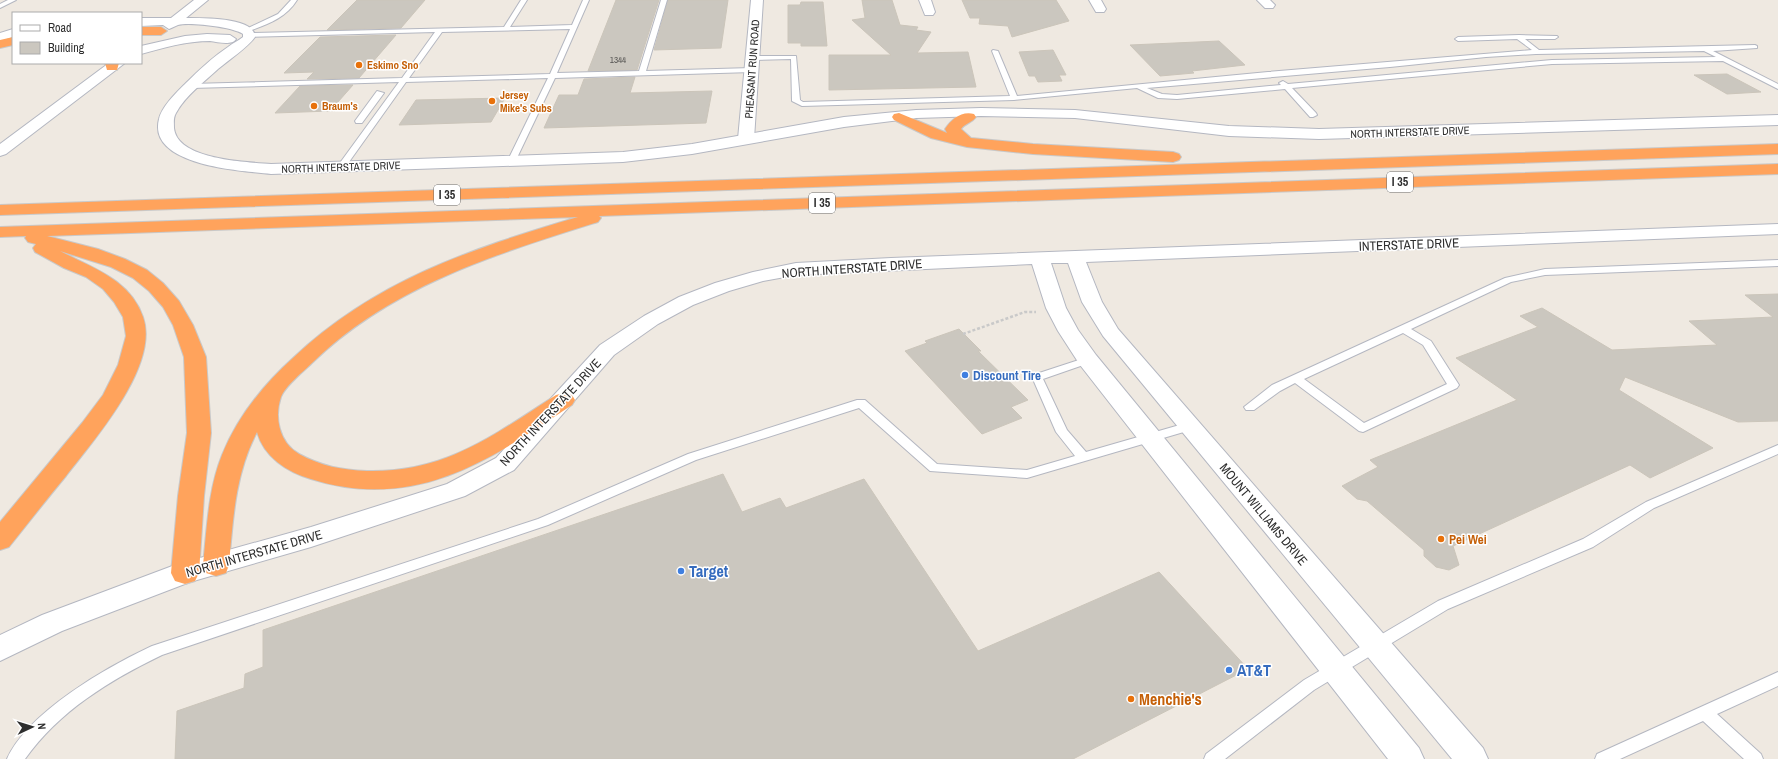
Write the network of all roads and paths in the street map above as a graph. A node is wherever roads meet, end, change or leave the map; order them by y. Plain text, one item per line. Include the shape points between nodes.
1 (13, 0) edge
2 (202, 0) edge
3 (294, 0) edge
4 (524, 0) edge
5 (586, 0) edge
6 (664, 0) edge
7 (757, 0) edge
8 (925, 0) edge
9 (0, 6) edge
10 (929, 12) dead end
11 (142, 22) edge
12 (173, 22) junction
13 (574, 27) junction
14 (506, 28) junction
15 (440, 30) junction
16 (161, 31) junction
17 (142, 32) edge
18 (12, 33) edge
19 (248, 33) junction
20 (0, 37) edge
21 (1555, 37) dead end
22 (1519, 38) junction
23 (1458, 39) dead end
24 (12, 40) edge
25 (0, 44) edge
26 (142, 45) edge
27 (231, 45) junction
28 (1755, 47) dead end
29 (1705, 49) junction
30 (142, 50) edge
31 (995, 51) dead end
32 (1537, 52) junction
33 (1726, 59) junction
34 (1552, 62) junction
35 (114, 64) edge
36 (752, 64) junction
37 (1403, 64) junction
38 (642, 73) junction
39 (1275, 73) junction
40 (1422, 75) junction
41 (552, 76) junction
42 (404, 80) junction
43 (191, 86) junction
44 (1138, 86) junction
45 (1287, 86) junction
46 (1778, 87) edge
47 (380, 93) dead end
48 (1014, 98) junction
49 (1043, 113) junction
50 (1313, 115) dead end
51 (898, 117) junction
52 (969, 117) junction
53 (1778, 120) edge
54 (360, 121) dead end
55 (746, 139) junction
56 (966, 142) junction
57 (1778, 149) edge
58 (0, 151) edge
59 (511, 162) junction
60 (1334, 164) junction
61 (341, 167) junction
62 (1778, 169) edge
63 (0, 210) edge
64 (620, 210) junction
65 (1778, 229) edge
66 (7, 232) edge
67 (1075, 257) junction
68 (1040, 258) junction
69 (1778, 263) edge
70 (1038, 311) dead end
71 (1403, 329) junction
72 (963, 334) dead end
73 (1088, 360) junction
74 (1297, 379) junction
75 (270, 394) junction
76 (564, 400) junction
77 (1250, 407) dead end
78 (1190, 426) junction
79 (1151, 439) junction
80 (1778, 449) edge
81 (1084, 458) junction
82 (0, 540) edge
83 (216, 565) junction
84 (185, 574) junction
85 (1376, 647) junction
86 (0, 649) edge
87 (1335, 669) junction
88 (1778, 678) edge
89 (1705, 713) junction
90 (14, 759) edge
91 (1212, 759) edge
92 (1408, 759) edge
93 (1472, 759) edge
94 (1603, 759) edge
95 (1756, 759) edge

1 - 9 lane
2 - 12 street
3 - 19 lane via 279,16
4 - 14 lane
5 - 13 lane
6 - 38 lane
7 - 36 street, PHEASANT RUN ROAD
8 - 10 street
11 - 12 street
12 - 16 street
12 - 19 street via 221,23 238,26
13 - 14 lane
13 - 41 lane
14 - 15 lane
15 - 19 lane
15 - 42 lane
16 - 17 highway
16 - 26 street
16 - 27 street via 209,31 222,34
18 - 20 street
19 - 27 street, NORTH INTERSTATE DRIVE via 242,44
21 - 22 lane
22 - 23 lane
22 - 32 lane
24 - 25 highway
27 - 30 street via 213,37 188,39
27 - 43 street, NORTH INTERSTATE DRIVE
28 - 29 lane
29 - 32 lane
29 - 33 lane
31 - 48 lane
32 - 34 lane
32 - 37 lane
33 - 34 lane
33 - 46 lane
34 - 40 lane
35 - 58 street
36 - 38 lane
36 - 48 lane via 794,57 796,101 802,104
36 - 55 street, PHEASANT RUN ROAD
37 - 39 lane
37 - 40 lane
38 - 41 lane
39 - 44 lane
39 - 45 lane
40 - 45 lane
41 - 42 lane
41 - 59 lane
42 - 43 lane
42 - 61 lane
43 - 61 street, NORTH INTERSTATE DRIVE via 174,105 166,120 167,136 174,145 184,151 210,162 251,168
44 - 45 lane via 1168,98
44 - 48 lane
45 - 50 lane
47 - 54 lane
49 - 51 street, NORTH INTERSTATE DRIVE via 981,112
49 - 52 street, NORTH INTERSTATE DRIVE
49 - 53 street, NORTH INTERSTATE DRIVE via 1109,117 1229,131 1319,134
51 - 52 street, NORTH INTERSTATE DRIVE
51 - 55 street, NORTH INTERSTATE DRIVE via 820,125
51 - 56 highway via 936,135
52 - 56 highway via 958,122 953,129
55 - 59 street, NORTH INTERSTATE DRIVE via 692,149 630,156
56 - 60 highway via 1080,153
57 - 60 highway, I 35
59 - 61 street, NORTH INTERSTATE DRIVE
60 - 63 highway, I 35
62 - 64 highway, I 35
64 - 66 highway, I 35
64 - 75 highway via 507,244 421,278 346,322 305,356
65 - 67 street, INTERSTATE DRIVE
66 - 82 highway via 93,273 110,284 123,299 133,317 136,336 129,365 113,397 90,430
66 - 84 highway via 90,254 118,263 140,274 172,305 183,325 195,357 199,433
67 - 68 street, INTERSTATE DRIVE
67 - 78 street, MOUNT WILLIAMS DRIVE via 1092,302 1110,332
68 - 73 street via 1056,308
68 - 76 street, NORTH INTERSTATE DRIVE via 796,269 722,287 686,301 651,320 608,350
69 - 71 lane via 1545,272 1508,280
70 - 72 path via 1025,312
71 - 74 lane
71 - 74 lane via 1427,343 1453,385 1363,428
73 - 79 street
73 - 81 lane via 1037,377 1062,432
74 - 77 lane via 1276,388
75 - 76 highway via 267,422 272,442 288,460 310,471 335,477 369,480 400,478 443,469 489,449
75 - 83 highway via 249,425 234,455 223,494
76 - 83 street, NORTH INTERSTATE DRIVE via 505,464 456,490
78 - 79 lane
78 - 85 street, MOUNT WILLIAMS DRIVE
79 - 81 lane
79 - 87 street
80 - 85 lane via 1650,505 1588,543 1443,605
81 - 90 lane via 1027,474 934,468 861,403 692,457 543,522 157,650 129,663 74,699 42,727
83 - 84 street, NORTH INTERSTATE DRIVE
84 - 86 street, NORTH INTERSTATE DRIVE via 114,598 52,623
85 - 87 lane
85 - 93 street, MOUNT WILLIAMS DRIVE
87 - 91 lane via 1277,708
87 - 92 street
88 - 89 lane
89 - 94 lane
89 - 95 lane

